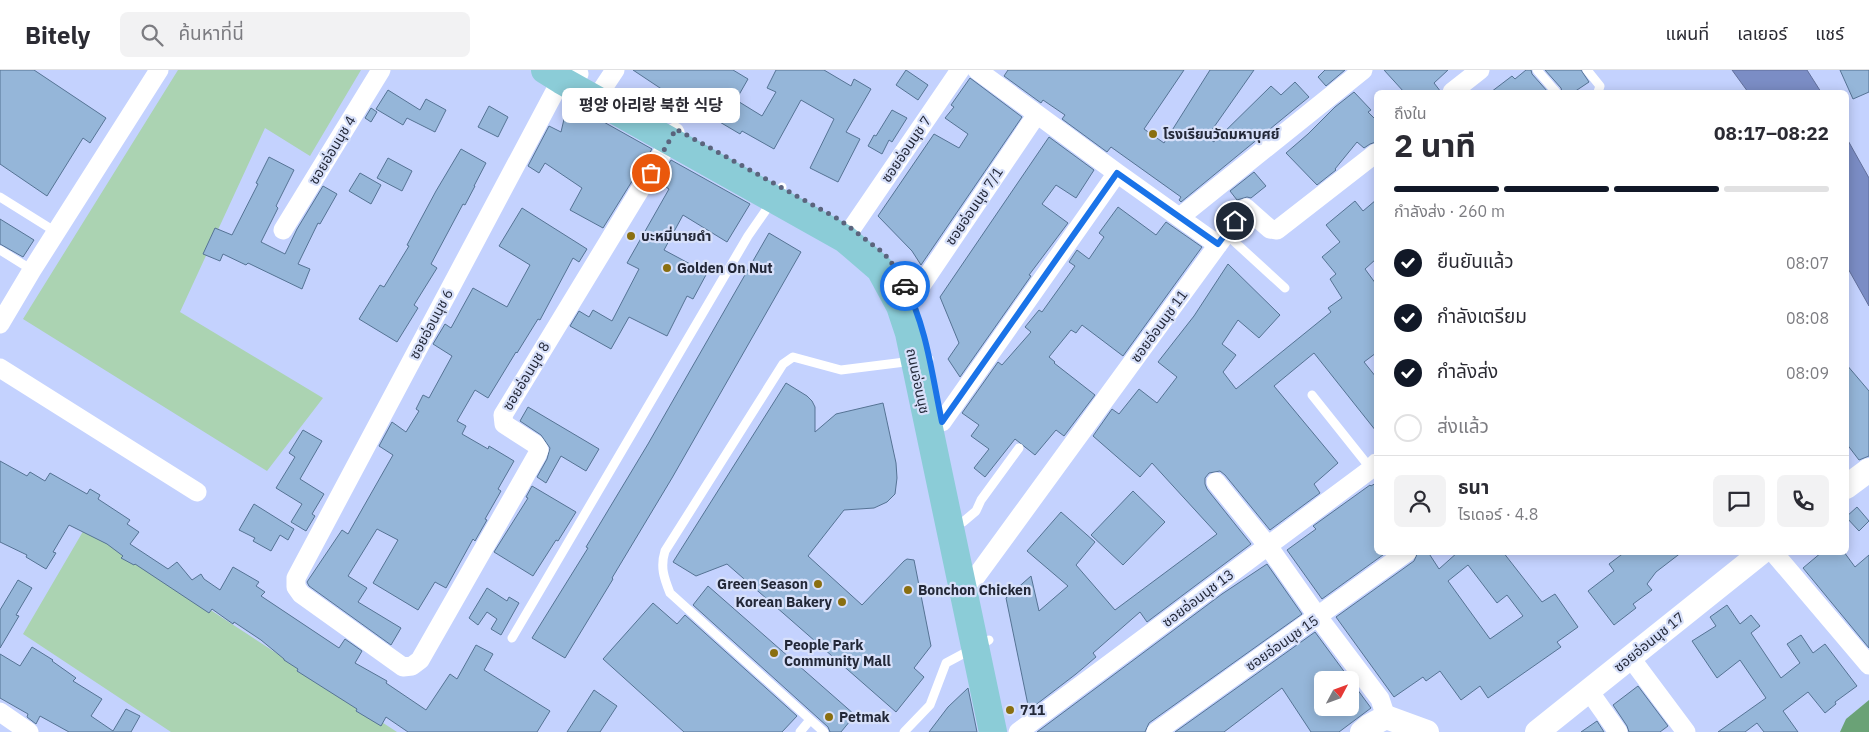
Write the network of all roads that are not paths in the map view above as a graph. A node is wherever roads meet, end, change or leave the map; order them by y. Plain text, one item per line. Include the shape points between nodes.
1 (159, 70) edge
2 (381, 70) edge
3 (960, 70) edge
4 (977, 70) edge
5 (1363, 70) edge
6 (1480, 70) edge
7 (1537, 70) edge
8 (1587, 70) edge
9 (564, 74) edge
10 (609, 79) edge
11 (1455, 90) edge
12 (1554, 90) edge
13 (1599, 90) edge
14 (1036, 114) junction
15 (673, 135) junction
16 (1374, 158) edge
17 (1117, 173) junction
18 (778, 193) junction
19 (0, 197) edge
20 (1180, 217) junction
21 (852, 228) junction
22 (284, 230) dead end
23 (56, 232) junction
24 (1222, 239) junction
25 (0, 250) edge
26 (32, 270) junction
27 (1284, 288) dead end
28 (912, 299) junction
29 (0, 324) edge
30 (921, 360) junction
31 (0, 368) edge
32 (1312, 394) dead end
33 (942, 422) junction
34 (1019, 448) dead end
35 (1374, 466) edge
36 (1869, 470) edge
37 (1216, 482) dead end
38 (1849, 485) edge
39 (197, 492) dead end
40 (963, 522) junction
41 (1268, 546) junction
42 (1403, 555) edge
43 (1758, 555) edge
44 (1776, 555) edge
45 (975, 578) junction
46 (1318, 617) junction
47 (512, 638) dead end
48 (982, 644) junction
49 (1630, 657) junction
50 (1869, 665) edge
51 (412, 666) joint
52 (1589, 691) junction
53 (0, 712) edge
54 (1386, 717) junction
55 (810, 720) junction
56 (1539, 731) edge
57 (29, 732) edge
58 (800, 732) edge
59 (824, 732) edge
60 (904, 732) edge
61 (993, 732) edge
62 (1008, 732) edge
63 (1018, 732) edge
64 (1156, 732) edge
65 (1362, 732) edge
66 (1427, 732) edge
67 (1618, 732) edge
68 (1686, 732) edge

1 - 23 street
2 - 22 street, ซอยอ่อนนุช 4
3 - 21 street, ซอยอ่อนนุช 7
4 - 14 street
5 - 20 street
6 - 11 street
7 - 12 lane
8 - 13 lane via 1600,86
9 - 10 main road, ถนนอ่อนนุช
9 - 15 main road, ถนนอ่อนนุช
9 - 51 street, ซอยอ่อนนุช 6 via 296,578 296,587 301,594 403,667
10 - 15 main road, ถนนอ่อนนุช
14 - 17 street
14 - 28 street, ซอยอ่อนนุช 7/1
15 - 18 main road, ถนนอ่อนนุช
15 - 51 street, ซอยอ่อนนุช 8 via 503,415 504,424 535,444 537,455 420,660
16 - 24 street, ซอยอ่อนนุช 11 via 1277,230 1270,230 1245,208
17 - 20 street
17 - 33 street
18 - 21 main road, ถนนอ่อนนุช
18 - 30 main road, ถนนอ่อนนุช via 845,239 880,269 900,306
18 - 47 lane via 743,245
19 - 23 lane
20 - 24 street
21 - 28 main road, ถนนอ่อนนุช via 890,260
23 - 26 street
24 - 27 lane
24 - 45 street, ซอยอ่อนนุช 11
25 - 26 lane
26 - 29 street
28 - 30 main road, ถนนอ่อนนุช via 922,328
30 - 33 main road, ถนนอ่อนนุช
30 - 48 main road, ถนนอ่อนนุช
30 - 55 lane via 841,370 793,357 788,359 665,551 663,575 670,593
31 - 39 street
32 - 35 lane
33 - 40 main road, ถนนอ่อนนุช
34 - 40 lane via 976,511
35 - 41 street, ซอยอ่อนนุช 13
36 - 38 street
37 - 41 street
40 - 45 main road, ถนนอ่อนนุช
41 - 46 street
41 - 63 street, ซอยอ่อนนุช 13
42 - 46 street, ซอยอ่อนนุช 15
43 - 49 street, ซอยอ่อนนุช 17
44 - 50 street
45 - 48 main road, ถนนอ่อนนุช
46 - 54 street via 1380,699
46 - 64 street, ซอยอ่อนนุช 15
48 - 60 lane via 946,663 928,709
48 - 61 main road, ถนนอ่อนนุช
48 - 62 main road, ถนนอ่อนนุช
49 - 52 street, ซอยอ่อนนุช 17
49 - 68 street
52 - 56 street, ซอยอ่อนนุช 17
52 - 67 street
53 - 57 street
54 - 65 street
54 - 66 street
55 - 58 lane
55 - 59 lane

